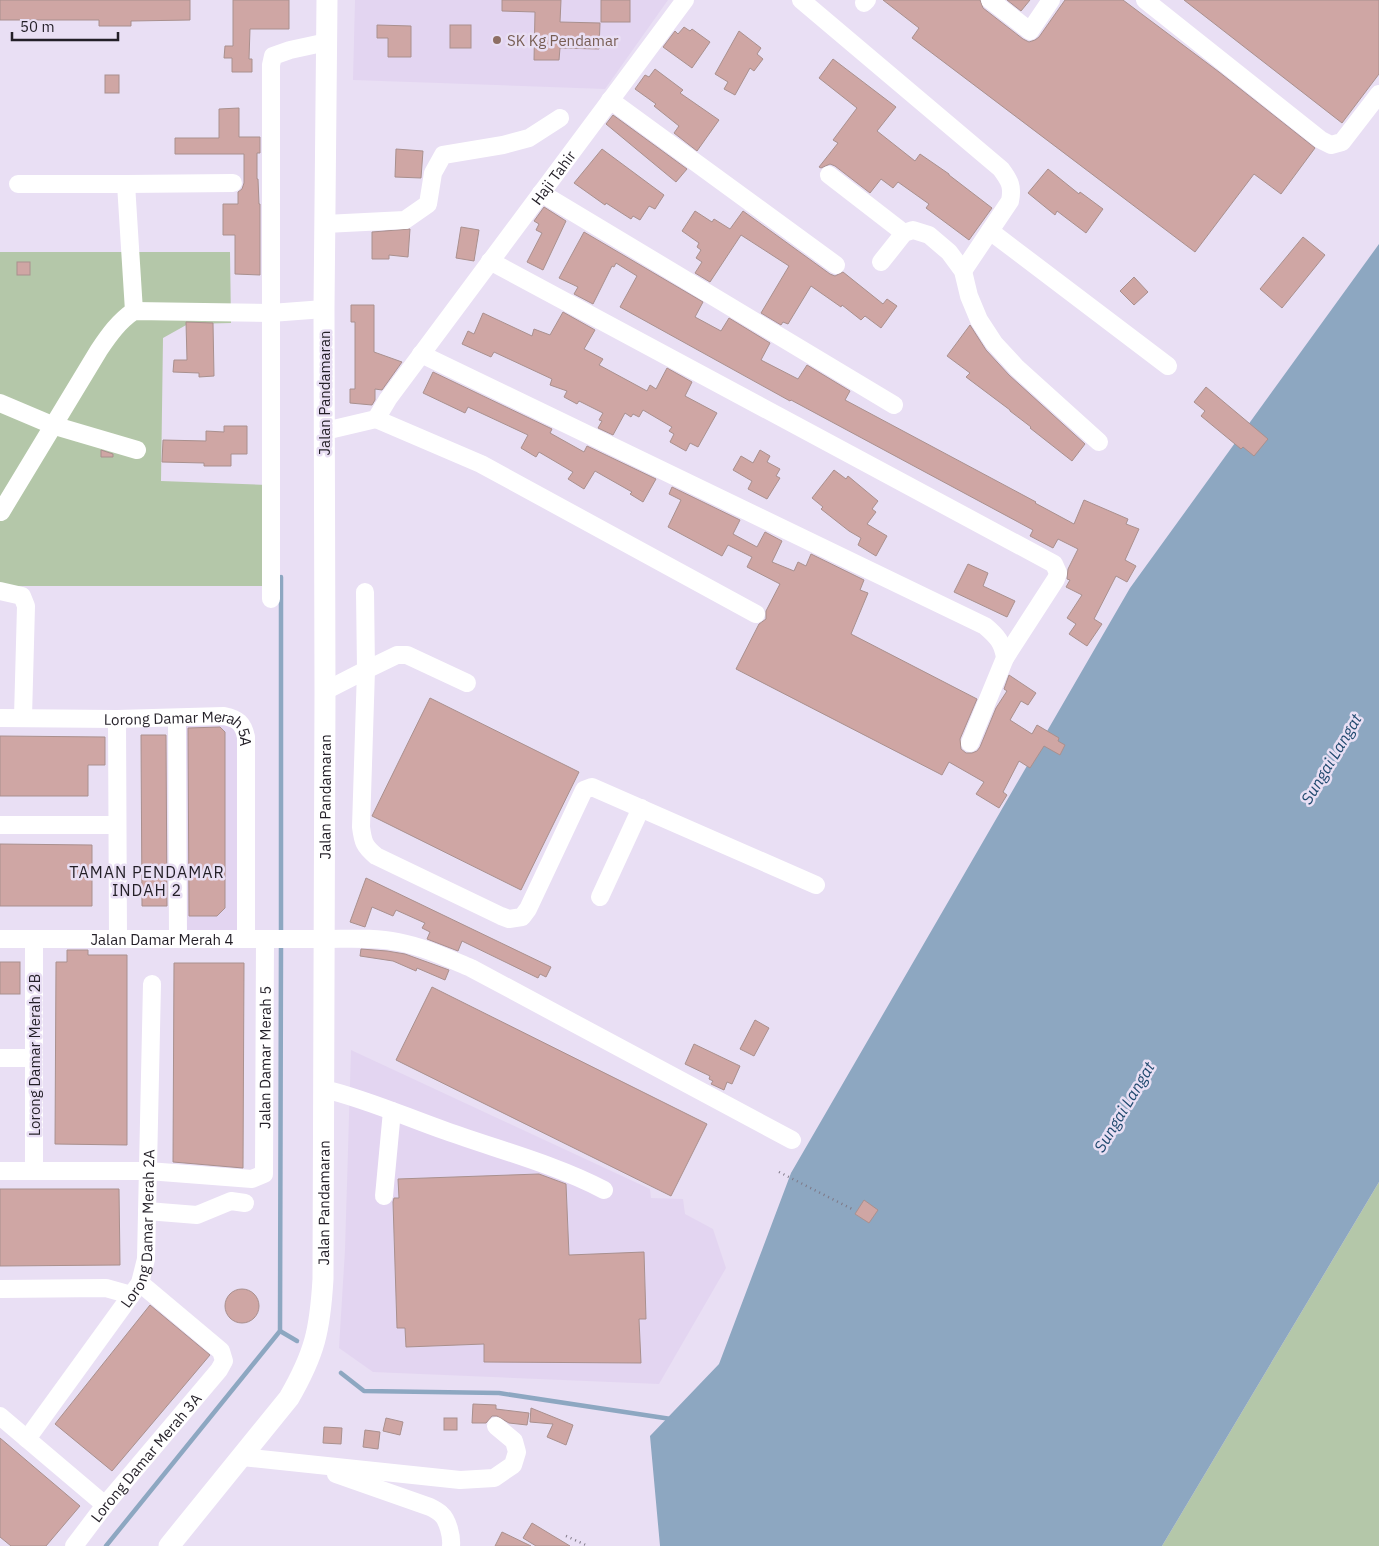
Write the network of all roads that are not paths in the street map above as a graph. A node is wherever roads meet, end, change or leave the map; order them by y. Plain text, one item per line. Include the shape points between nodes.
1 (327, 0) edge
2 (685, 0) edge
3 (801, 0) edge
4 (990, 0) edge
5 (1051, 0) edge
6 (1145, 0) edge
7 (327, 42) junction
8 (1379, 94) edge
9 (610, 100) junction
10 (560, 118) dead end
11 (829, 175) dead end
12 (233, 182) dead end
13 (18, 184) dead end
14 (126, 184) junction
15 (541, 193) junction
16 (325, 224) junction
17 (990, 231) junction
18 (904, 233) junction
19 (490, 261) junction
20 (881, 262) dead end
21 (836, 265) dead end
22 (963, 271) junction
23 (324, 309) junction
24 (134, 311) junction
25 (271, 312) junction
26 (421, 354) junction
27 (1168, 366) dead end
28 (0, 404) edge
29 (894, 405) dead end
30 (376, 419) junction
31 (52, 425) junction
32 (324, 431) junction
33 (1099, 442) dead end
34 (137, 450) dead end
35 (1, 512) edge
36 (0, 591) edge
37 (365, 592) dead end
38 (271, 599) dead end
39 (756, 614) dead end
40 (1005, 658) junction
41 (366, 670) junction
42 (467, 683) dead end
43 (325, 691) junction
44 (23, 717) junction
45 (0, 718) edge
46 (178, 718) junction
47 (117, 719) junction
48 (970, 743) dead end
49 (642, 808) junction
50 (0, 825) edge
51 (117, 825) junction
52 (816, 884) dead end
53 (600, 897) dead end
54 (0, 939) edge
55 (34, 939) junction
56 (118, 939) junction
57 (178, 939) junction
58 (246, 939) junction
59 (276, 939) junction
60 (324, 939) junction
61 (152, 984) dead end
62 (0, 1058) edge
63 (34, 1058) junction
64 (324, 1089) junction
65 (392, 1111) junction
66 (792, 1140) dead end
67 (148, 1171) junction
68 (0, 1172) edge
69 (34, 1172) junction
70 (604, 1190) dead end
71 (384, 1196) dead end
72 (246, 1203) dead end
73 (147, 1211) junction
74 (0, 1289) edge
75 (135, 1289) junction
76 (2, 1423) edge
77 (496, 1426) dead end
78 (27, 1439) junction
79 (242, 1457) junction
80 (308, 1464) junction
81 (104, 1505) junction
82 (74, 1546) edge
83 (169, 1546) edge
84 (451, 1546) edge

1 - 7 main road, Jalan Pandamaran
2 - 9 street, Haji Tahir
3 - 17 street via 1002,169 1010,181 1010,201
4 - 5 street via 1030,30
6 - 8 street via 1331,145 1342,142
7 - 16 main road, Jalan Pandamaran
7 - 25 street via 273,56 270,65
9 - 15 street, Haji Tahir
9 - 21 street
10 - 16 street via 529,138 443,155 433,173 428,204 405,220
11 - 18 street
12 - 14 street
13 - 14 street
14 - 24 street
15 - 19 street, Haji Tahir
15 - 29 street
16 - 23 main road, Jalan Pandamaran
17 - 22 street
17 - 27 street
18 - 20 street
18 - 22 street via 913,230 929,235 949,252
19 - 26 street, Haji Tahir
19 - 40 street via 1054,564 1058,573 1056,580
22 - 33 street via 979,320 994,343
23 - 25 street
23 - 32 main road, Jalan Pandamaran
24 - 25 street
24 - 31 street via 114,328
25 - 38 street
26 - 30 street, Haji Tahir
26 - 40 street via 985,626 998,637 1004,647
28 - 31 street
30 - 32 street
30 - 39 street via 481,464
31 - 34 street
31 - 35 street
32 - 43 main road, Jalan Pandamaran
36 - 44 street via 22,596 26,606
37 - 41 street
40 - 48 street
41 - 42 street via 396,655 407,655
41 - 43 street
41 - 49 street via 361,827 363,841 376,856 500,916 516,919 528,909 584,790 592,786
43 - 60 main road, Jalan Pandamaran
44 - 45 street, Lorong Damar Merah 5A
44 - 47 street, Lorong Damar Merah 5A
46 - 47 street, Lorong Damar Merah 5A
46 - 57 street
46 - 58 street, Lorong Damar Merah 5A via 224,716 244,725
47 - 51 street
49 - 52 street
49 - 53 street
50 - 51 street
51 - 56 street
54 - 55 street, Jalan Damar Merah 4
55 - 56 street, Jalan Damar Merah 4
55 - 63 street, Lorong Damar Merah 2B
56 - 57 street, Jalan Damar Merah 4
57 - 58 street, Jalan Damar Merah 4
58 - 59 street, Jalan Damar Merah 4
59 - 60 street, Jalan Damar Merah 4
59 - 67 street, Jalan Damar Merah 5 via 264,1174 252,1179
60 - 64 main road, Jalan Pandamaran
60 - 66 street, Jalan Damar Merah 4 via 397,942 432,951 471,968
61 - 67 street, Lorong Damar Merah 2A
62 - 63 street
63 - 69 street, Lorong Damar Merah 2B
64 - 65 street via 348,1094
64 - 79 main road, Jalan Pandamaran via 323,1279 318,1332 302,1376 289,1398
65 - 70 street via 575,1175
65 - 71 street
67 - 69 street
67 - 73 street, Lorong Damar Merah 2A
68 - 69 street
72 - 73 street via 230,1201 197,1215
73 - 75 street, Lorong Damar Merah 2A via 146,1259
74 - 75 street
75 - 78 street, Lorong Damar Merah 2A
75 - 81 street, Lorong Damar Merah 3A via 221,1351 224,1361
76 - 78 street
77 - 80 street via 514,1441 517,1452 513,1464 494,1478 460,1480
78 - 81 street
79 - 80 street
79 - 83 main road, Jalan Pandamaran
80 - 84 street via 430,1507 443,1515
81 - 82 street, Lorong Damar Merah 3A

